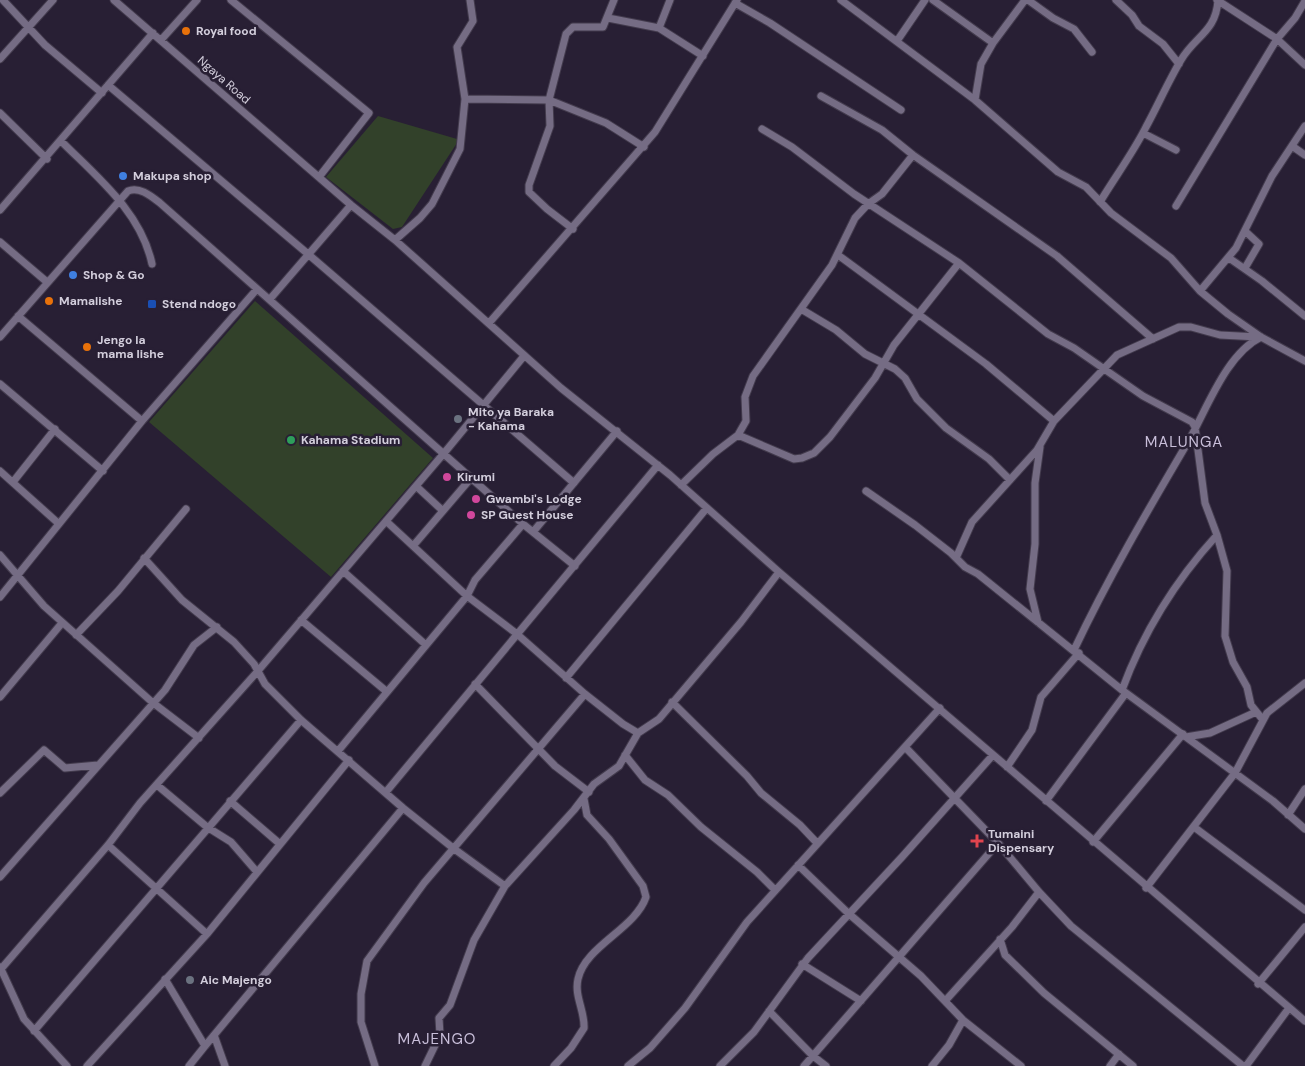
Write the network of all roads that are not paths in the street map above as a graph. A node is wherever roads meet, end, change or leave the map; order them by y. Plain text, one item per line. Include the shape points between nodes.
1 (3, 0) edge
2 (53, 0) edge
3 (114, 0) edge
4 (197, 0) edge
5 (232, 0) edge
6 (470, 0) edge
7 (614, 0) edge
8 (670, 0) edge
9 (841, 0) edge
10 (925, 0) edge
11 (933, 0) edge
12 (1026, 0) edge
13 (1116, 0) edge
14 (1217, 0) edge
15 (736, 1) edge
16 (1305, 1) edge
17 (608, 18) junction
18 (30, 27) junction
19 (659, 28) junction
20 (152, 33) junction
21 (1277, 39) junction
22 (161, 40) junction
23 (897, 42) junction
24 (993, 43) junction
25 (1092, 52) dead end
26 (703, 56) junction
27 (0, 59) edge
28 (1179, 64) junction
29 (1305, 65) edge
30 (108, 85) junction
31 (102, 93) junction
32 (821, 96) dead end
33 (465, 99) junction
34 (549, 100) junction
35 (975, 100) junction
36 (901, 110) dead end
37 (0, 114) edge
38 (1305, 126) edge
39 (762, 129) dead end
40 (1143, 133) junction
41 (61, 141) junction
42 (1292, 146) junction
43 (644, 147) junction
44 (1176, 150) dead end
45 (913, 155) junction
46 (1305, 155) edge
47 (47, 159) junction
48 (319, 177) junction
49 (121, 200) junction
50 (1100, 202) junction
51 (868, 204) junction
52 (2, 205) edge
53 (352, 205) junction
54 (1176, 206) dead end
55 (573, 229) junction
56 (1245, 231) junction
57 (395, 240) junction
58 (0, 242) edge
59 (308, 254) junction
60 (838, 255) junction
61 (1229, 258) junction
62 (959, 263) junction
63 (152, 264) dead end
64 (1245, 268) junction
65 (47, 282) junction
66 (257, 289) junction
67 (1200, 291) junction
68 (270, 299) junction
69 (801, 309) junction
70 (918, 315) junction
71 (18, 316) junction
72 (1305, 316) edge
73 (489, 323) junction
74 (0, 337) edge
75 (1261, 337) junction
76 (1154, 339) junction
77 (524, 356) junction
78 (1305, 361) edge
79 (885, 363) junction
80 (1104, 368) junction
81 (0, 384) edge
82 (482, 404) junction
83 (142, 421) junction
84 (1054, 421) junction
85 (1195, 427) junction
86 (55, 429) junction
87 (617, 432) junction
88 (738, 435) junction
89 (1040, 446) junction
90 (445, 452) junction
91 (658, 465) junction
92 (0, 471) edge
93 (103, 471) junction
94 (472, 477) junction
95 (1010, 480) junction
96 (12, 482) junction
97 (574, 483) junction
98 (681, 485) junction
99 (416, 486) junction
100 (866, 491) dead end
101 (186, 509) dead end
102 (706, 509) junction
103 (442, 510) junction
104 (386, 521) junction
105 (58, 523) junction
106 (523, 524) junction
107 (533, 532) junction
108 (1217, 535) junction
109 (413, 546) junction
110 (0, 555) edge
111 (144, 558) junction
112 (956, 558) junction
113 (575, 566) junction
114 (344, 571) junction
115 (779, 572) junction
116 (18, 575) junction
117 (467, 596) junction
118 (0, 597) edge
119 (301, 620) junction
120 (1039, 622) junction
121 (62, 623) junction
122 (217, 627) junction
123 (517, 634) junction
124 (76, 635) junction
125 (426, 645) junction
126 (1077, 652) junction
127 (258, 672) junction
128 (566, 678) junction
129 (1305, 683) edge
130 (476, 684) junction
131 (386, 691) junction
132 (1124, 691) junction
133 (584, 694) junction
134 (0, 697) edge
135 (152, 702) junction
136 (672, 702) junction
137 (940, 708) junction
138 (1256, 712) junction
139 (301, 720) junction
140 (1263, 720) junction
141 (638, 733) junction
142 (1184, 736) junction
143 (199, 738) junction
144 (538, 748) junction
145 (906, 748) junction
146 (338, 751) junction
147 (626, 755) junction
148 (993, 755) junction
149 (348, 760) junction
150 (98, 765) junction
151 (1007, 767) junction
152 (1235, 773) junction
153 (157, 785) junction
154 (1305, 789) edge
155 (386, 792) junction
156 (589, 792) junction
157 (0, 793) edge
158 (584, 799) junction
159 (954, 800) junction
160 (230, 801) junction
161 (1046, 801) junction
162 (403, 808) junction
163 (1288, 815) junction
164 (207, 827) junction
165 (1194, 827) junction
166 (1305, 829) edge
167 (1093, 842) junction
168 (816, 843) junction
169 (998, 843) junction
170 (280, 844) junction
171 (108, 846) junction
172 (453, 848) junction
173 (798, 865) junction
174 (257, 872) junction
175 (0, 877) edge
176 (505, 886) junction
177 (158, 888) junction
178 (1146, 888) junction
179 (775, 890) junction
180 (1039, 892) junction
181 (1305, 910) edge
182 (848, 913) junction
183 (1305, 927) edge
184 (207, 934) junction
185 (1000, 939) junction
186 (898, 958) junction
187 (802, 964) junction
188 (0, 968) edge
189 (165, 978) junction
190 (3, 984) edge
191 (1258, 984) junction
192 (946, 1000) junction
193 (861, 1001) junction
194 (1289, 1008) junction
195 (769, 1011) junction
196 (963, 1020) junction
197 (1305, 1022) edge
198 (34, 1031) junction
199 (214, 1035) junction
200 (205, 1046) junction
201 (1119, 1054) junction
202 (813, 1056) junction
203 (67, 1066) edge
204 (87, 1066) edge
205 (189, 1066) edge
206 (225, 1066) edge
207 (375, 1066) edge
208 (425, 1066) edge
209 (554, 1066) edge
210 (628, 1066) edge
211 (720, 1066) edge
212 (804, 1066) edge
213 (826, 1066) edge
214 (932, 1066) edge
215 (1021, 1066) edge
216 (1110, 1066) edge
217 (1133, 1066) edge
218 (1244, 1066) edge

1 - 18 street
2 - 18 street
3 - 20 street, Ngaya Road
4 - 22 street
5 - 48 street via 369,112
6 - 33 street via 473,21 457,44
7 - 17 street
8 - 19 street
9 - 23 street
10 - 23 street
11 - 24 street
12 - 24 street
12 - 25 street via 1052,18 1070,25
13 - 28 street via 1139,26 1163,44
14 - 21 street
14 - 28 street via 1210,28 1192,45
15 - 26 street
15 - 36 street
16 - 21 street
17 - 19 street
17 - 34 street via 600,28 573,27 566,34
18 - 27 street
18 - 31 street via 45,45
19 - 26 street
20 - 22 street, Ngaya Road
20 - 30 street
21 - 29 street
21 - 54 street
22 - 48 street, Ngaya Road
23 - 35 street
24 - 35 street via 981,64
26 - 43 street
28 - 40 street
30 - 31 street
30 - 59 street
31 - 41 street
32 - 45 street via 882,130
33 - 34 street
33 - 57 street via 460,149 450,171 432,204
34 - 43 street via 606,123
34 - 55 street via 550,126 529,192
35 - 50 street via 1058,172 1086,188
37 - 47 street
38 - 42 street
39 - 51 street
40 - 44 street
40 - 50 street
41 - 47 street
41 - 49 street
42 - 46 street
42 - 56 street via 1272,176
43 - 55 street
45 - 51 street via 882,194
45 - 76 street via 1057,256
47 - 52 street
48 - 53 street, Ngaya Road
49 - 63 street via 149,250
49 - 65 street
49 - 66 street via 131,189 151,196
50 - 67 street via 1171,258
51 - 60 street via 850,225
51 - 62 street
53 - 57 street, Ngaya Road
53 - 59 street
55 - 73 street
56 - 61 street
56 - 64 street via 1259,244
57 - 73 street, Ngaya Road
58 - 65 street
59 - 68 street
59 - 82 street
60 - 69 street
60 - 70 street
61 - 64 street
61 - 67 street
62 - 70 street
62 - 80 street via 1044,331
64 - 72 street
65 - 71 street
66 - 68 street
66 - 83 street
67 - 75 street
68 - 90 street
69 - 79 street via 829,325 865,354
69 - 88 street via 753,376 745,397 746,421
70 - 79 street
70 - 84 street via 986,364
71 - 74 street
71 - 83 street
73 - 77 street, Ngaya Road
75 - 76 street via 1220,335 1183,326
75 - 78 street
75 - 85 street via 1247,345 1227,371
76 - 80 street via 1123,350
77 - 82 street
77 - 87 street, Ngaya Road
79 - 88 street via 844,420 808,456 798,459 783,456
79 - 95 street via 905,378 917,399 946,428 989,458
80 - 84 street
80 - 85 street
81 - 86 street
82 - 90 street
82 - 97 street
83 - 93 street
84 - 89 street
85 - 108 street via 1205,503
85 - 126 street via 1136,528
86 - 93 street
86 - 96 street
87 - 91 street, Ngaya Road
87 - 97 street
88 - 98 street
89 - 95 street
89 - 120 street via 1030,589
90 - 94 street
90 - 99 street
91 - 98 street, Ngaya Road
91 - 113 street
92 - 96 street
93 - 105 street
94 - 103 street
94 - 106 street
95 - 112 street via 969,526
96 - 105 street
97 - 107 street
98 - 102 street, Ngaya Road
99 - 103 street
99 - 104 street
100 - 112 street
101 - 111 street
102 - 115 street, Ngaya Road
102 - 128 street
103 - 109 street
104 - 109 street
104 - 114 street
105 - 116 street
106 - 107 street
106 - 117 street via 475,580
107 - 113 street
108 - 132 street via 1190,565 1146,632
108 - 138 street via 1227,571 1225,636
109 - 117 street
110 - 116 street
111 - 122 street via 182,600
111 - 124 street
112 - 120 street
113 - 123 street
114 - 119 street
114 - 125 street
115 - 136 street
115 - 137 street, Ngaya Road
116 - 118 street
116 - 121 street via 38,601
117 - 123 street
117 - 125 street
119 - 127 street
119 - 131 street
120 - 126 street
121 - 124 street
121 - 134 street
122 - 127 street
122 - 135 street via 194,645 174,677
123 - 128 street
123 - 130 street
124 - 135 street
125 - 131 street
126 - 132 street
126 - 151 street via 1041,697 1032,730
127 - 139 street via 265,684
127 - 143 street
128 - 133 street
129 - 140 street via 1273,707
130 - 144 street
130 - 155 street
131 - 146 street
132 - 142 street
132 - 161 street
133 - 141 street
133 - 144 street
135 - 143 street
135 - 150 street
136 - 141 street via 659,718
136 - 168 street via 761,793 800,825
137 - 145 street
137 - 148 street, Ngaya Road
138 - 140 street
138 - 142 street via 1210,733
139 - 146 street
139 - 160 street
140 - 152 street
141 - 147 street
142 - 152 street
142 - 167 street
143 - 153 street
144 - 156 street via 555,766
144 - 172 street
145 - 159 street
145 - 168 street
146 - 149 street
147 - 156 street
147 - 179 street via 645,780 668,795
148 - 151 street, Ngaya Road
148 - 159 street
149 - 155 street
149 - 170 street
150 - 157 street via 65,768 44,750
150 - 175 street
151 - 161 street, Ngaya Road
152 - 163 street
152 - 165 street
153 - 164 street
153 - 171 street
154 - 163 street
155 - 162 street
156 - 158 street
158 - 176 street
158 - 209 street via 587,815 616,848 643,886 646,897 638,910 582,969 577,987 584,1028
159 - 169 street
159 - 182 street
160 - 164 street
160 - 170 street
161 - 167 street, Ngaya Road
162 - 172 street
162 - 199 street
163 - 166 street
164 - 174 street via 231,842
164 - 177 street
165 - 178 street
165 - 181 street
167 - 178 street, Ngaya Road
168 - 173 street
169 - 180 street
169 - 186 street
170 - 174 street
171 - 177 street
171 - 188 street
172 - 176 street
172 - 207 street via 405,908 366,965 361,1022
173 - 179 street
173 - 182 street
174 - 184 street
176 - 208 street via 474,940 450,1005 439,1018 440,1035
177 - 184 street
177 - 198 street
178 - 191 street, Ngaya Road
179 - 210 street via 747,922 686,1008 650,1048
180 - 185 street
180 - 218 street via 1071,926
182 - 186 street
182 - 187 street
183 - 191 street
184 - 189 street
185 - 192 street
185 - 201 street via 1005,955 1037,987
186 - 192 street
186 - 193 street
187 - 193 street
187 - 195 street
188 - 190 street
189 - 200 street
189 - 204 street
190 - 198 street
191 - 194 street, Ngaya Road
192 - 196 street
193 - 202 street
194 - 197 street, Ngaya Road
194 - 218 street
195 - 202 street
195 - 211 street via 745,1043
196 - 214 street
196 - 215 street
198 - 203 street
199 - 200 street
199 - 206 street
200 - 205 street
201 - 216 street
201 - 217 street
202 - 212 street
202 - 213 street

